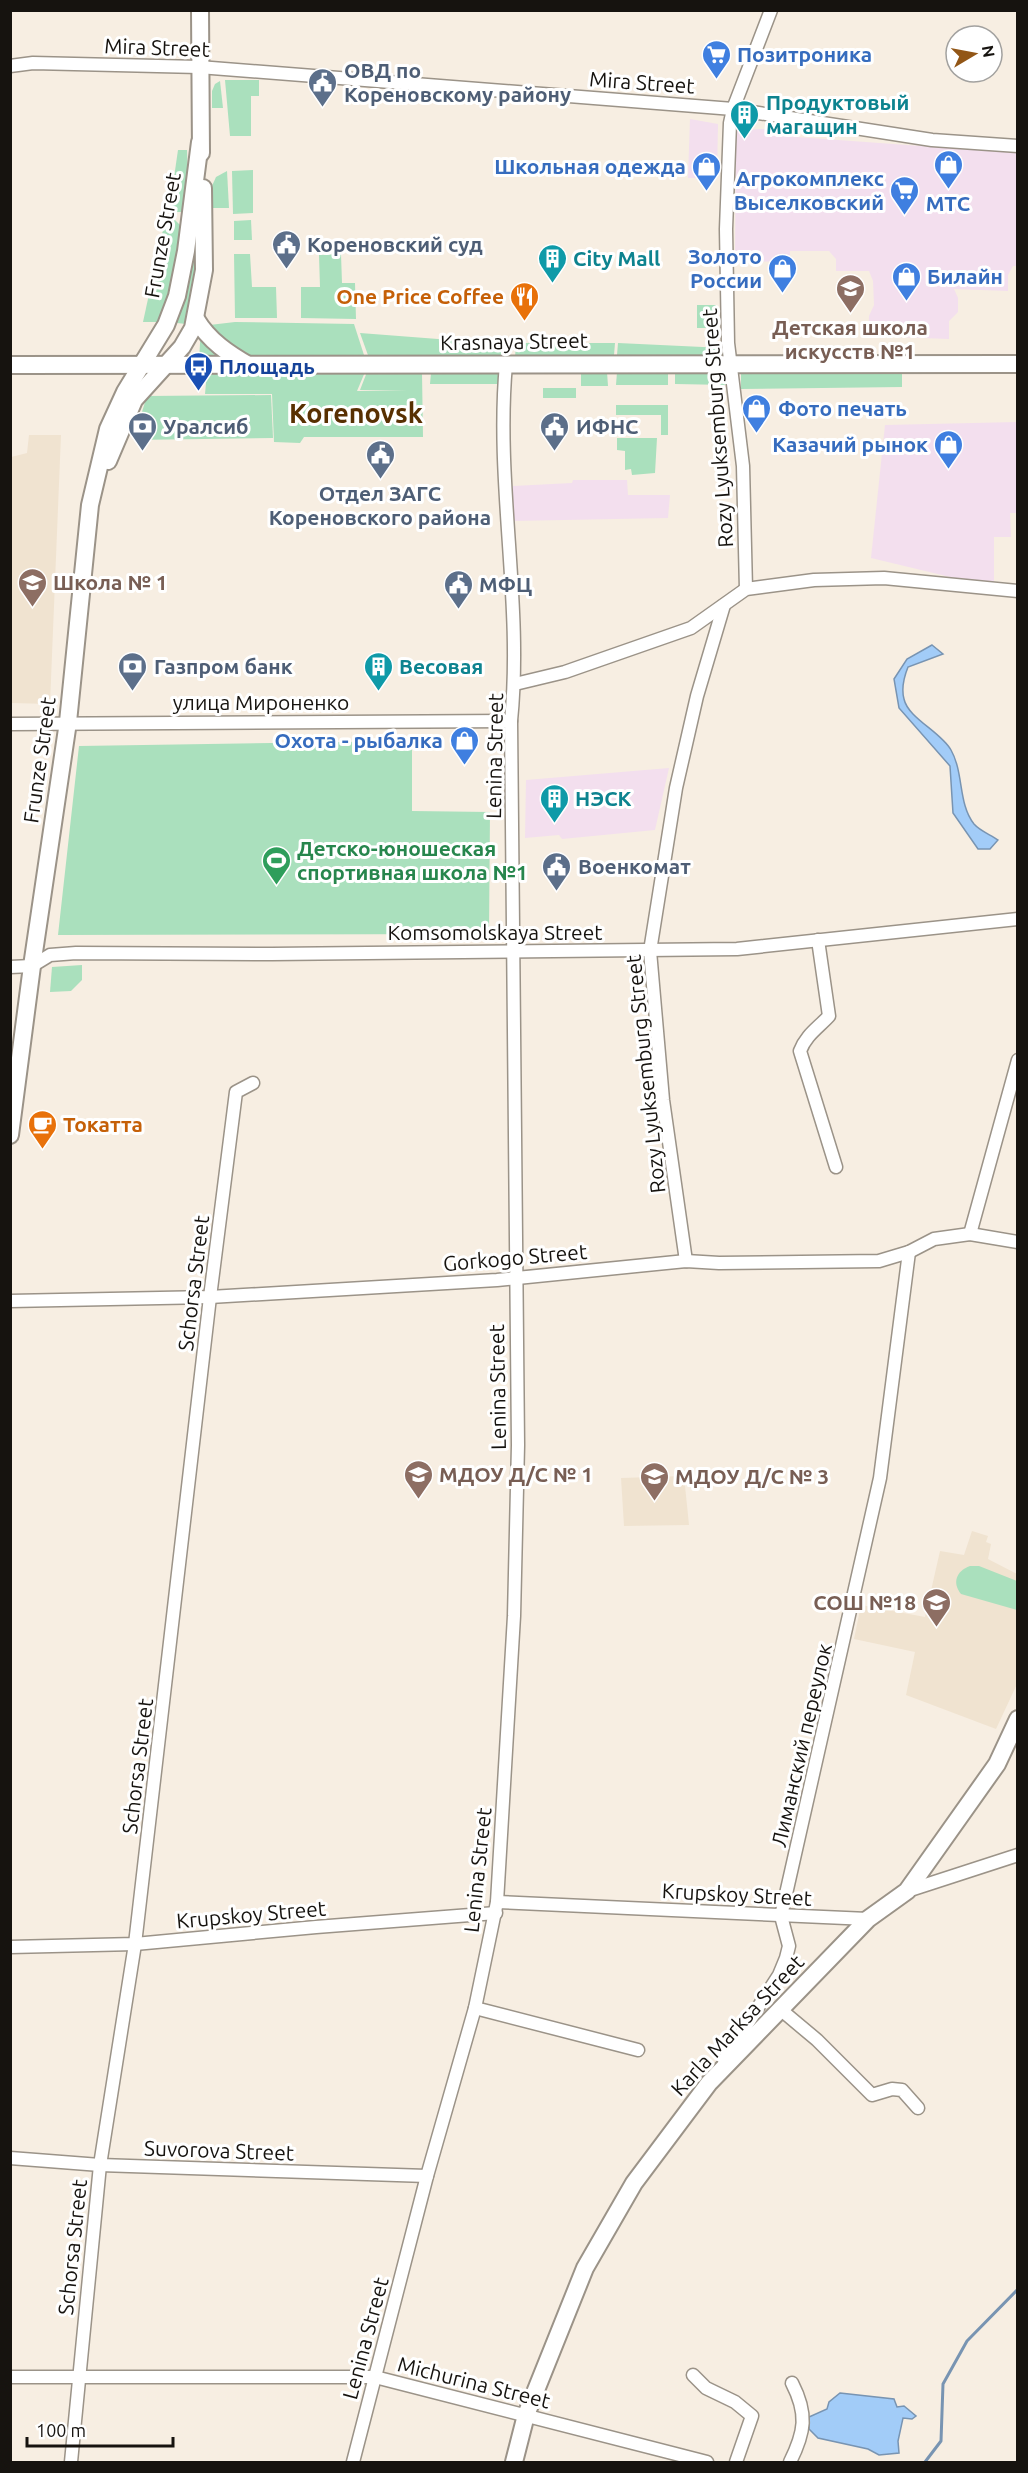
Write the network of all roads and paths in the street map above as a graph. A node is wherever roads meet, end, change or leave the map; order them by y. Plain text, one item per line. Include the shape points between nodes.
1 (200, 10) edge
2 (771, 10) edge
3 (10, 66) edge
4 (199, 67) junction
5 (733, 109) junction
6 (200, 142) junction
7 (1017, 146) edge
8 (196, 319) junction
9 (729, 363) junction
10 (507, 364) junction
11 (1017, 364) edge
12 (10, 365) edge
13 (140, 366) junction
14 (163, 366) junction
15 (251, 366) junction
16 (88, 534) junction
17 (746, 589) junction
18 (1017, 591) edge
19 (724, 605) junction
20 (515, 684) junction
21 (511, 721) junction
22 (68, 722) junction
23 (10, 724) edge
24 (1017, 919) edge
25 (818, 940) junction
26 (513, 951) junction
27 (650, 951) junction
28 (32, 966) junction
29 (10, 967) edge
30 (1017, 1060) edge
31 (253, 1083) dead end
32 (10, 1135) edge
33 (836, 1167) dead end
34 (970, 1234) junction
35 (1017, 1242) edge
36 (909, 1252) junction
37 (686, 1261) junction
38 (516, 1278) junction
39 (210, 1297) junction
40 (10, 1301) edge
41 (1017, 1719) edge
42 (1017, 1856) edge
43 (907, 1891) junction
44 (497, 1907) junction
45 (781, 1916) junction
46 (868, 1919) junction
47 (135, 1944) junction
48 (10, 1947) edge
49 (475, 2008) junction
50 (780, 2009) junction
51 (638, 2050) dead end
52 (709, 2083) junction
53 (918, 2108) dead end
54 (10, 2158) edge
55 (100, 2165) junction
56 (427, 2176) junction
57 (693, 2375) dead end
58 (10, 2377) edge
59 (375, 2377) junction
60 (78, 2379) junction
61 (792, 2383) dead end
62 (526, 2415) junction
63 (71, 2463) edge
64 (353, 2463) edge
65 (514, 2463) edge
66 (707, 2463) edge
67 (736, 2463) edge
68 (790, 2463) edge

1 - 4 main road, Frunze Street
2 - 5 street, Rozy Lyuksemburg Street
3 - 4 street, Mira Street via 33,63
4 - 5 street, Mira Street
4 - 6 main road, Frunze Street
5 - 7 street, Mira Street via 932,140
5 - 9 street, Rozy Lyuksemburg Street via 729,123 726,230
6 - 8 main road, Frunze Street via 205,252
6 - 13 main road, Frunze Street via 177,296 166,325
8 - 14 main road, Frunze Street via 182,347
8 - 15 main road via 208,336
9 - 10 main road, Krasnaya Street
9 - 11 main road, Krasnaya Street
9 - 17 street, Rozy Lyuksemburg Street via 730,403 743,466
10 - 15 main road, Krasnaya Street
10 - 20 street, Lenina Street via 505,471
12 - 13 main road, Krasnaya Street
13 - 14 main road, Krasnaya Street
13 - 16 main road, Frunze Street via 108,429 90,505
14 - 15 main road, Krasnaya Street
14 - 16 main road, Frunze Street via 134,400 107,465
16 - 22 main road, Frunze Street
17 - 18 street via 814,580 884,578
17 - 19 street
19 - 20 street via 691,628 565,672
19 - 27 street, Rozy Lyuksemburg Street via 697,696 676,788
20 - 21 street, Lenina Street
21 - 22 street, улица Мироненко
21 - 26 street, Lenina Street
22 - 23 street, улица Мироненко
22 - 28 main road, Frunze Street
24 - 25 street, Komsomolskaya Street
25 - 27 street, Komsomolskaya Street via 737,949
25 - 33 street via 829,1016 805,1038 800,1050
26 - 27 street, Komsomolskaya Street
26 - 28 street, Komsomolskaya Street via 76,953 51,955
26 - 38 street, Lenina Street
27 - 37 street, Rozy Lyuksemburg Street via 663,1100
28 - 29 street, Komsomolskaya Street
28 - 32 main road, Frunze Street
30 - 34 street
31 - 39 street, Schorsa Street via 236,1092
34 - 35 street, Gorkogo Street
34 - 36 street, Gorkogo Street via 934,1239
36 - 37 street, Gorkogo Street via 879,1261
36 - 45 street, Лиманский переулок via 880,1478
37 - 38 street, Gorkogo Street
38 - 39 street, Gorkogo Street
38 - 44 street, Lenina Street via 514,1616
39 - 40 street, Gorkogo Street
39 - 47 street, Schorsa Street
41 - 43 main road, Karla Marksa Street via 997,1764
42 - 43 street
43 - 46 main road, Karla Marksa Street
44 - 45 street, Krupskoy Street
44 - 47 street, Krupskoy Street
44 - 49 street, Lenina Street
45 - 46 street, Krupskoy Street
45 - 52 street, Лиманский переулок via 789,1946 779,1975
46 - 50 main road, Karla Marksa Street
47 - 48 street, Krupskoy Street
47 - 55 street, Schorsa Street
49 - 51 street
49 - 56 street, Lenina Street
50 - 52 main road, Karla Marksa Street
50 - 53 street via 872,2095 902,2090
52 - 62 main road, Karla Marksa Street via 634,2183 585,2268
54 - 55 street, Suvorova Street
55 - 56 street, Suvorova Street
55 - 60 street, Schorsa Street
56 - 59 street, Lenina Street
57 - 67 street via 706,2388 735,2402 752,2416
58 - 60 street, Michurina Street
59 - 60 street, Michurina Street
59 - 62 street, Michurina Street
59 - 64 street, Lenina Street
60 - 63 street, Schorsa Street
61 - 68 street via 804,2423
62 - 65 main road, Karla Marksa Street
62 - 66 street, Michurina Street

